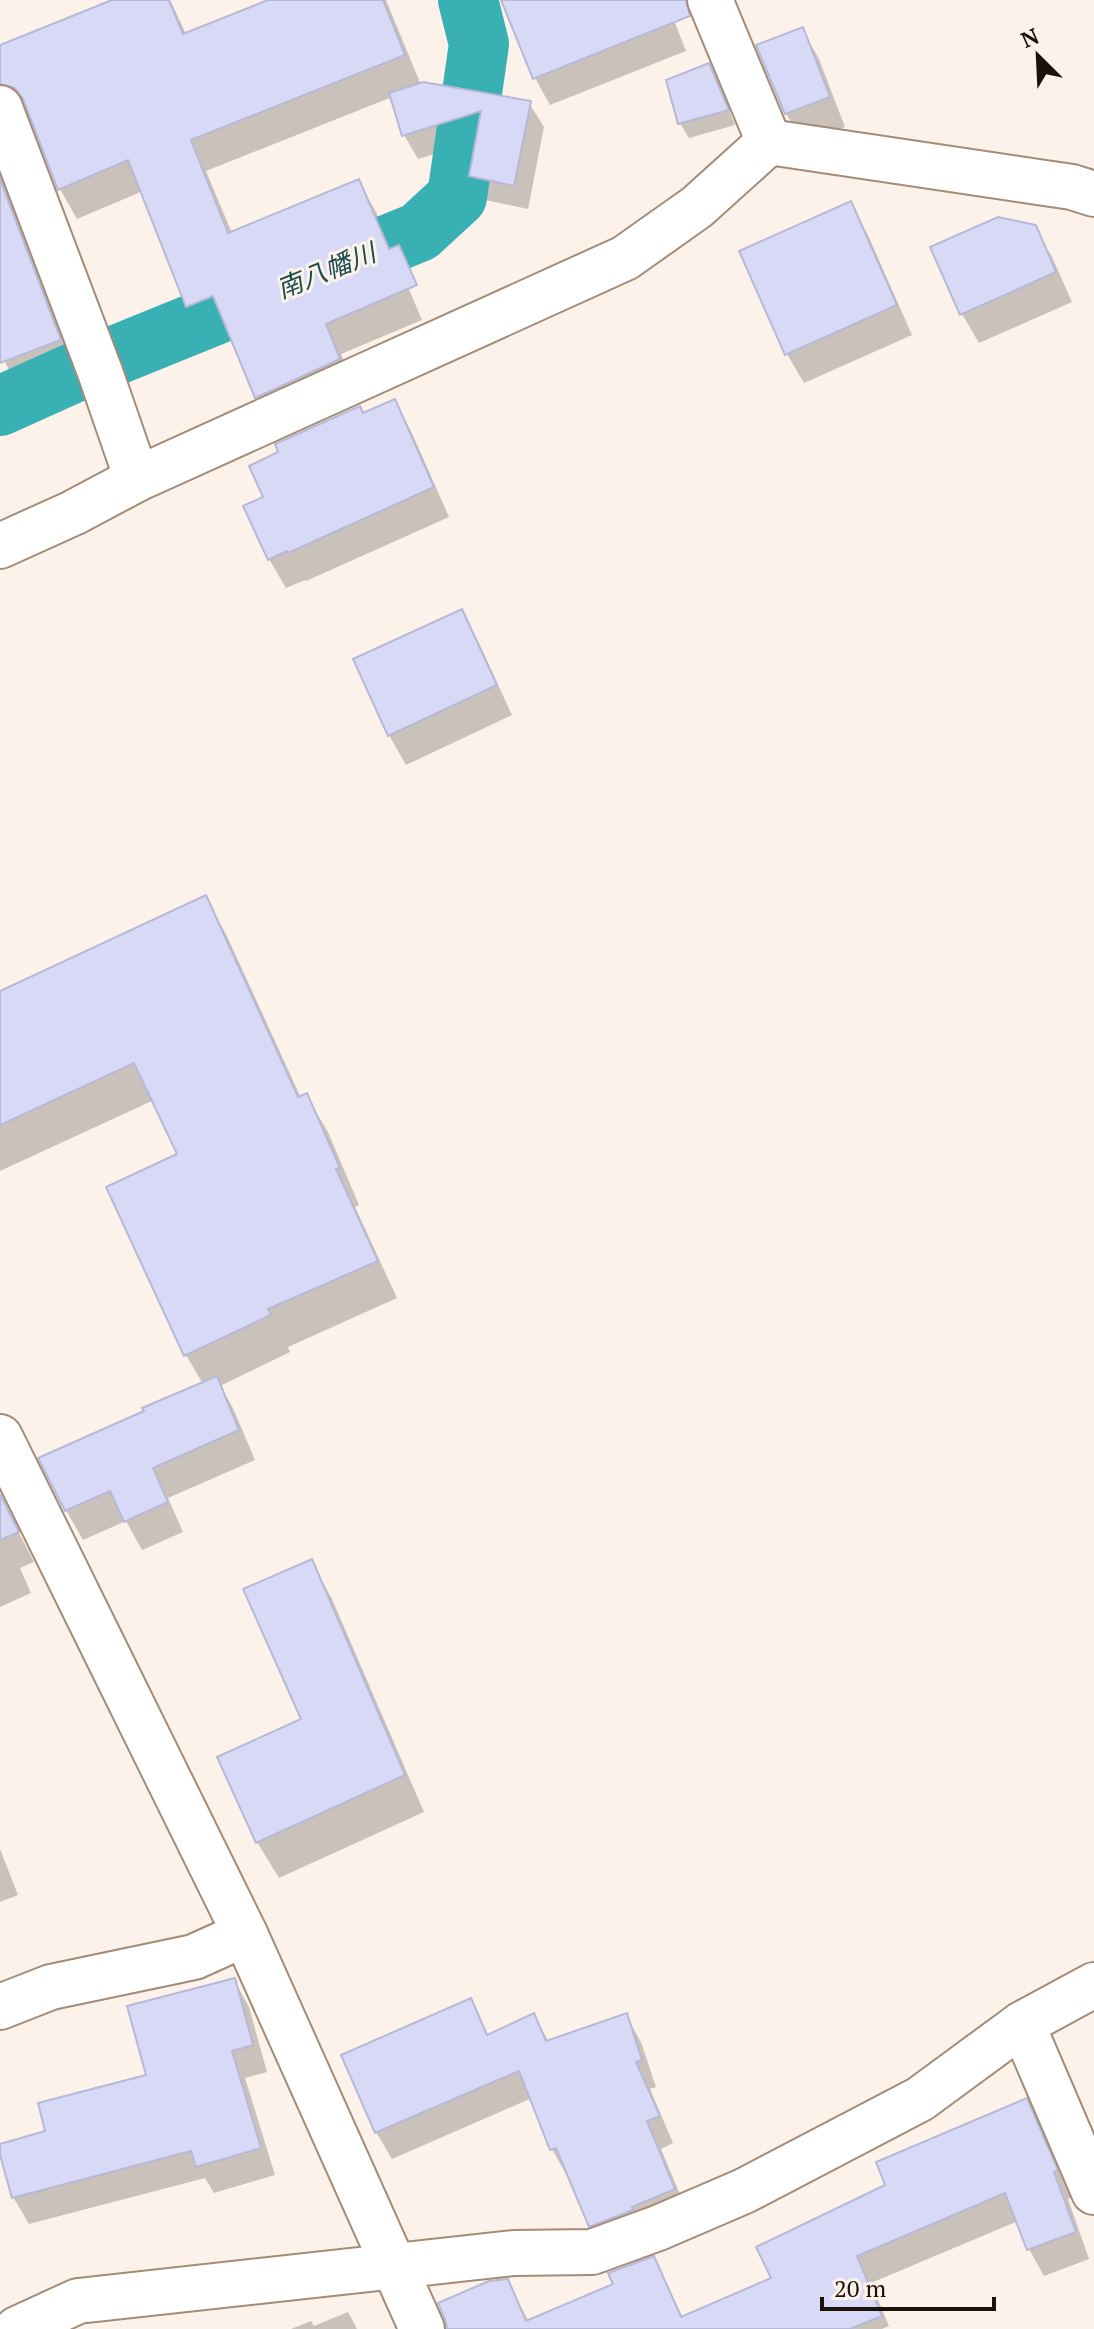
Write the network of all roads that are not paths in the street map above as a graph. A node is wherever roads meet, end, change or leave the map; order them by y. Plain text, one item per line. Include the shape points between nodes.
1 (710, 0) edge
2 (0, 108) edge
3 (769, 142) junction
4 (1094, 194) edge
5 (137, 479) junction
6 (0, 546) edge
7 (0, 1437) edge
8 (245, 1934) junction
9 (1094, 1985) edge
10 (0, 2007) edge
11 (1022, 2024) junction
12 (1094, 2192) edge
13 (394, 2266) junction
14 (17, 2329) edge
15 (422, 2329) edge

1 - 3 street
2 - 5 street
3 - 4 street
3 - 5 street via 697,207 625,258
5 - 6 street
7 - 8 street
8 - 10 street via 194,1957 51,1987
8 - 13 street
9 - 11 street
11 - 12 street
11 - 13 street via 920,2099 744,2191 658,2228 592,2252 514,2253
13 - 14 street via 78,2301
13 - 15 street

